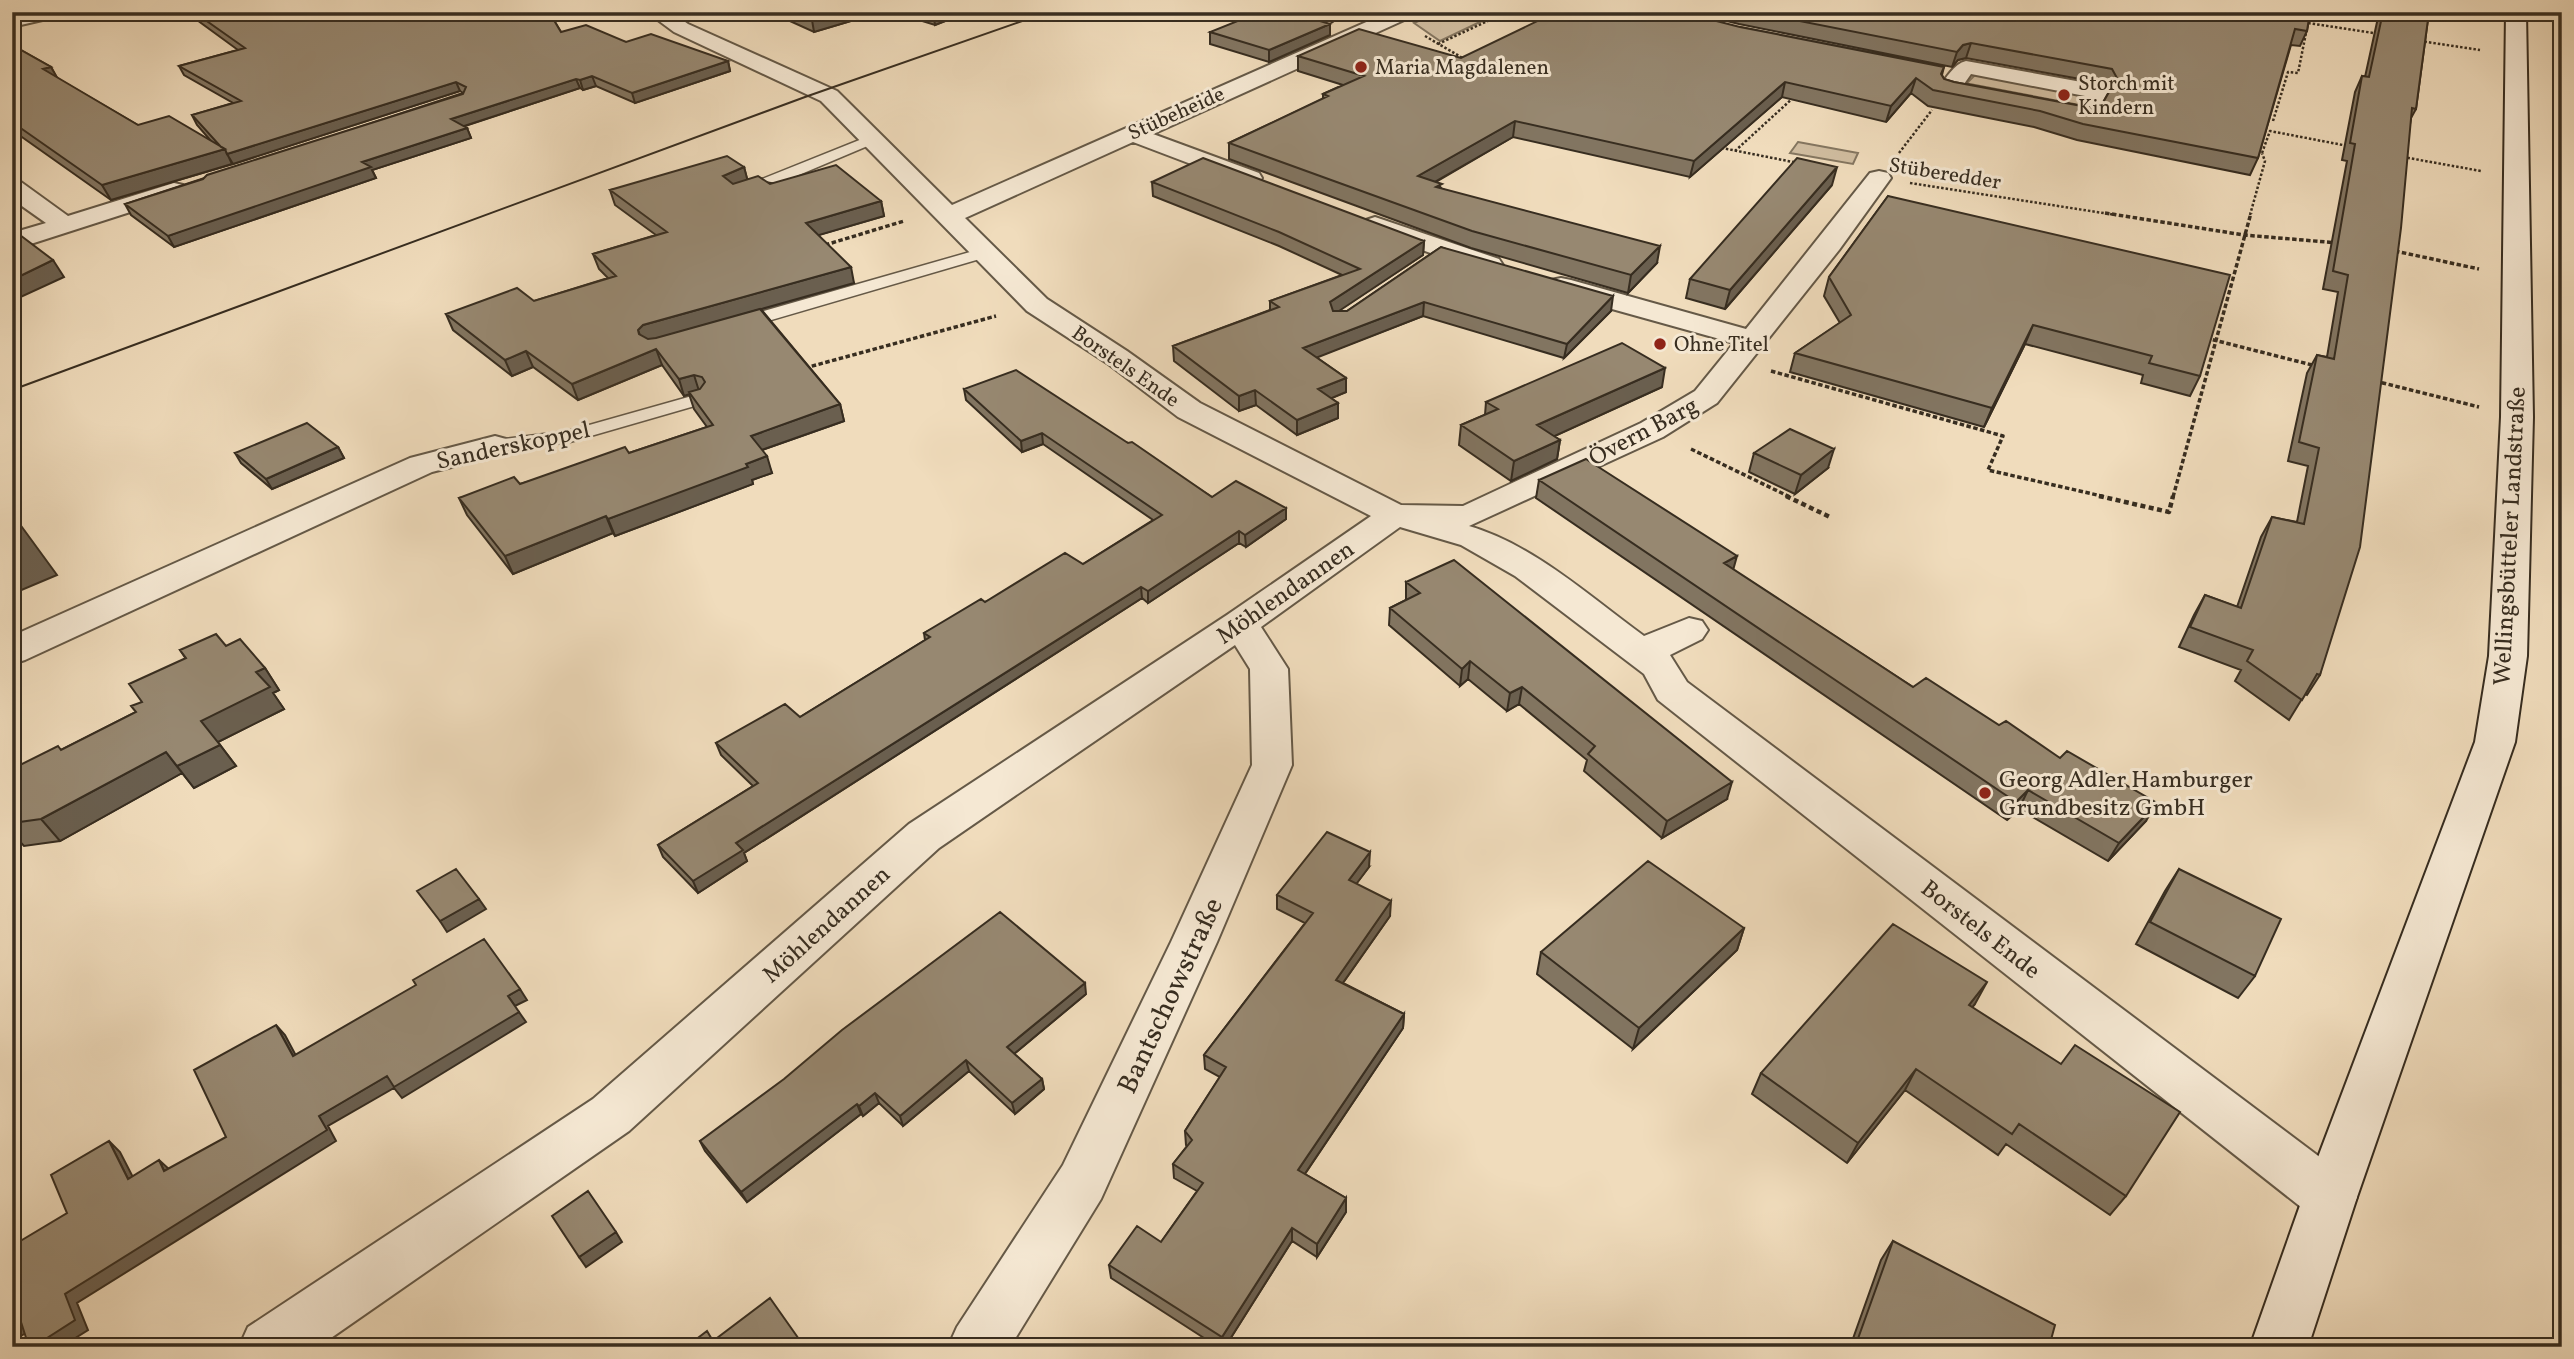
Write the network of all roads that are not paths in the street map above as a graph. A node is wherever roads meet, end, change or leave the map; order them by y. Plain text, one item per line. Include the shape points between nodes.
1 (53, 12) edge
2 (657, 12) edge
3 (2516, 12) edge
4 (1400, 15) edge
5 (12, 21) edge
6 (1932, 72) edge
7 (1954, 82) junction
8 (1130, 133) junction
9 (873, 139) junction
10 (1880, 178) road end
11 (199, 182) edge
12 (12, 187) edge
13 (1273, 187) edge
14 (736, 192) edge
15 (944, 213) junction
16 (1351, 216) edge
17 (65, 225) junction
18 (12, 242) edge
19 (984, 253) junction
20 (721, 329) edge
21 (1745, 351) junction
22 (699, 399) edge
23 (495, 446) joint
24 (1395, 515) junction
25 (1240, 624) junction
26 (1689, 630) dead end
27 (12, 651) edge
28 (1642, 653) junction
29 (2330, 1197) junction
30 (268, 1347) edge
31 (977, 1347) edge
32 (2279, 1347) edge

1 - 5 street
2 - 9 street, Borstels Ende via 681,28 829,96
3 - 29 street, Wellingsbütteler Landstraße via 2517,417 2508,656 2495,742
4 - 8 street, Stübeheide
6 - 7 street
7 - 7 street via 2086,114 2098,92 1966,67
8 - 13 street
8 - 15 street, Stübeheide
9 - 14 lane
9 - 15 street, Borstels Ende
10 - 21 street, Övern Barg
11 - 17 street
12 - 17 street
15 - 19 street, Borstels Ende
16 - 21 street via 1437,254 1523,275
17 - 18 street
19 - 20 lane
19 - 24 street, Borstels Ende via 1037,305 1189,410
21 - 24 street, Övern Barg via 1706,397 1652,430 1468,516
22 - 23 lane, Sanderskoppel via 569,436
23 - 27 street, Sanderskoppel via 421,465
24 - 25 street, Möhlendannen
24 - 28 street, Borstels Ende via 1473,538 1527,568
25 - 30 street, Möhlendannen via 924,836 611,1115
25 - 31 street, Bantschowstraße via 1269,669 1272,765 1082,1182
26 - 28 street
28 - 29 street, Borstels Ende via 1660,666 1672,691
29 - 32 street, Wellingsbütteler Landstraße

